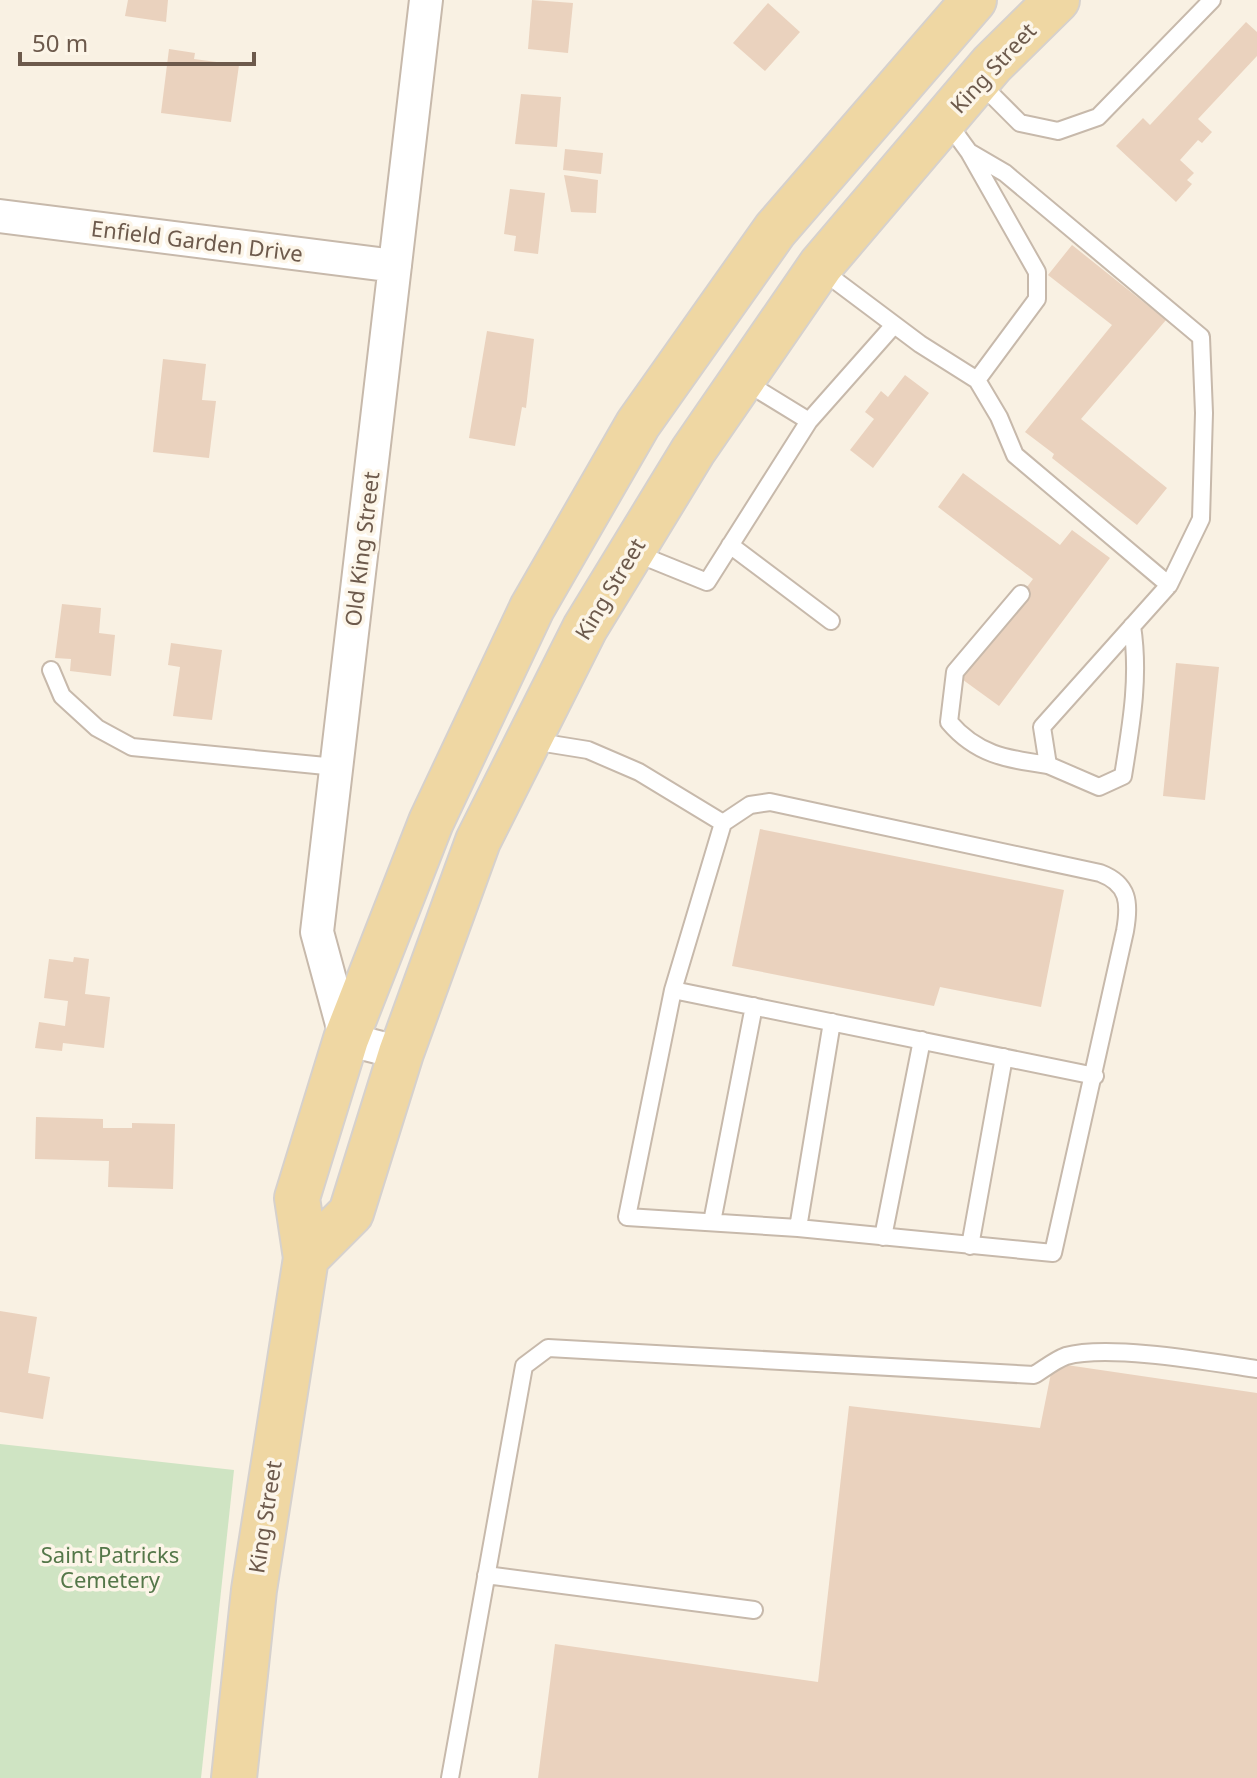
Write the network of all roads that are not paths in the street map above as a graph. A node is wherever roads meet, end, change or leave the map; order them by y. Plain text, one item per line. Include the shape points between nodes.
1 (426, 0) edge
2 (974, 0) edge
3 (1057, 0) edge
4 (1212, 0) edge
5 (978, 81) junction
6 (957, 136) junction
7 (0, 216) edge
8 (395, 266) junction
9 (819, 268) junction
10 (894, 325) junction
11 (742, 380) junction
12 (977, 380) junction
13 (809, 421) junction
14 (730, 545) junction
15 (632, 551) junction
16 (1169, 585) junction
17 (1021, 594) dead end
18 (831, 621) dead end
19 (1132, 626) junction
20 (51, 670) dead end
21 (529, 741) junction
22 (1048, 765) junction
23 (336, 767) junction
24 (723, 823) junction
25 (673, 990) junction
26 (754, 1006) junction
27 (832, 1022) junction
28 (346, 1039) junction
29 (922, 1040) junction
30 (401, 1053) junction
31 (1004, 1057) junction
32 (1095, 1076) junction
33 (712, 1222) junction
34 (798, 1228) junction
35 (883, 1237) junction
36 (970, 1246) junction
37 (306, 1258) junction
38 (1257, 1369) edge
39 (486, 1575) junction
40 (754, 1610) dead end
41 (234, 1778) edge
42 (450, 1778) edge

1 - 8 street, Old King Street
2 - 28 main road, King Street via 775,230 638,424 532,608 431,822
3 - 5 main road, King Street
4 - 5 lane via 1098,117 1058,131 1020,123
5 - 6 main road, King Street
6 - 9 main road, King Street
6 - 12 lane via 1037,272 1037,299
6 - 16 lane via 1201,337 1201,519
7 - 8 street, Enfield Garden Drive
8 - 23 street, Old King Street
9 - 10 lane
9 - 11 main road, King Street
10 - 12 lane
10 - 13 lane
11 - 13 lane
11 - 15 main road, King Street
12 - 16 lane via 1015,455
13 - 14 lane
14 - 15 lane via 707,582
14 - 18 lane
15 - 21 main road, King Street via 585,628
16 - 19 lane
17 - 22 lane via 955,672 949,722 965,741 997,758
19 - 22 lane via 1042,727
19 - 22 lane via 1137,659 1123,776 1099,787
20 - 23 lane via 62,696 97,728 132,747
21 - 24 lane via 588,750 639,772
21 - 30 main road, King Street via 478,841
23 - 28 street, Old King Street via 317,932
24 - 25 lane
24 - 32 lane via 750,805 770,802 1115,879 1129,904
25 - 26 lane
25 - 33 lane via 627,1217
26 - 27 lane
26 - 33 lane
27 - 29 lane
27 - 34 lane
28 - 30 street
28 - 37 main road, King Street via 297,1198
29 - 31 lane
29 - 35 lane
30 - 37 main road, King Street via 351,1213
31 - 32 lane
31 - 36 lane
32 - 36 lane via 1053,1253
33 - 34 lane
34 - 35 lane
35 - 36 lane
37 - 41 main road, King Street via 254,1590
38 - 39 lane via 1088,1353 1064,1357 1034,1375 548,1348 524,1366
39 - 40 lane
39 - 42 lane

